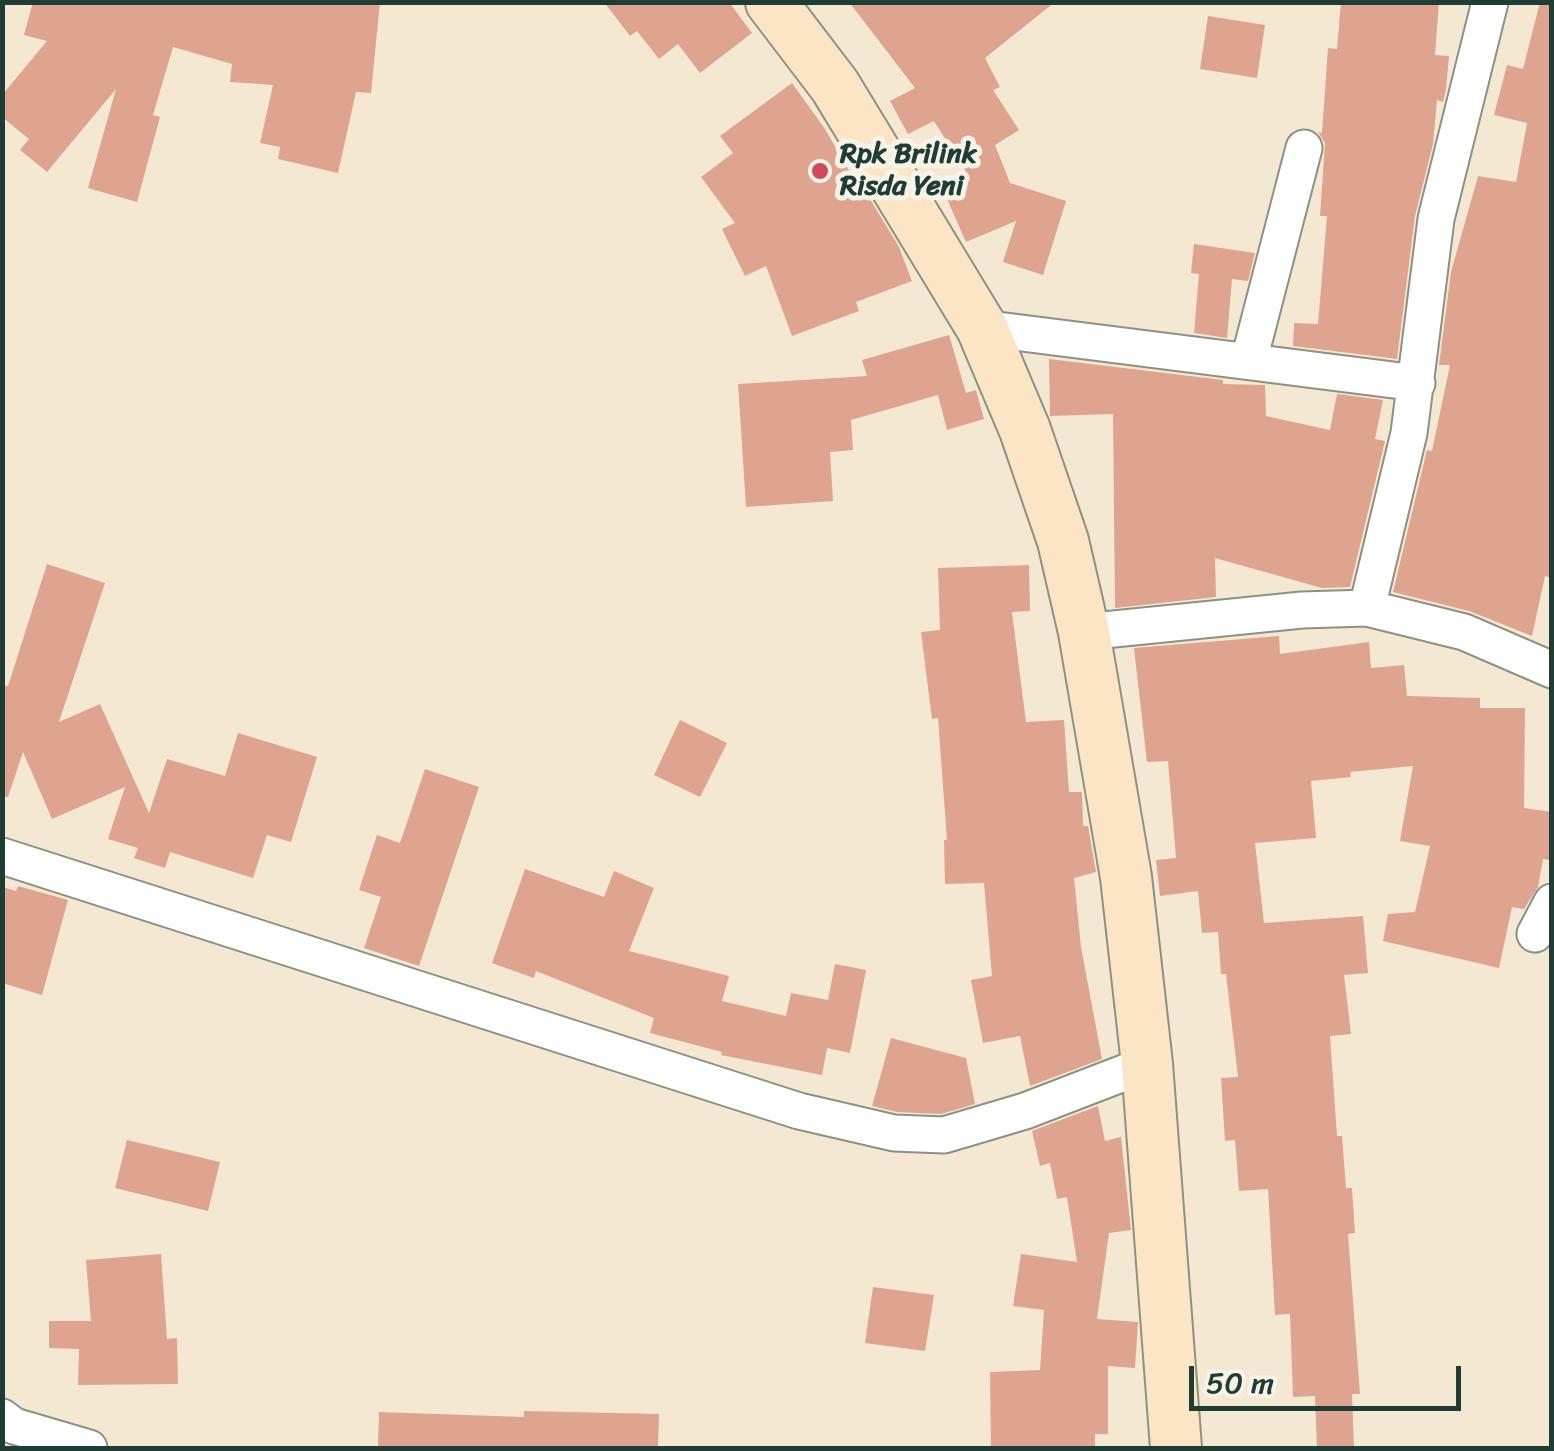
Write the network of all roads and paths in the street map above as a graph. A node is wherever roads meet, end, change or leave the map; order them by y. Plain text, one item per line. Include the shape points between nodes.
1 (771, 2) edge
2 (1490, 2) edge
3 (1304, 148) dead end
4 (982, 328) junction
5 (1250, 360) junction
6 (1417, 383) junction
7 (1367, 608) junction
8 (1084, 632) junction
9 (1550, 662) edge
10 (2, 856) edge
11 (1552, 902) edge
12 (1535, 934) dead end
13 (1147, 1064) junction
14 (2, 1417) edge
15 (89, 1448) edge
16 (1176, 1448) edge

1 - 4 street via 835,86
2 - 6 street via 1436,219
3 - 5 street
4 - 5 street
4 - 8 street via 1063,541
5 - 6 street
6 - 7 street
7 - 8 street
7 - 9 street
8 - 13 street via 1126,877
10 - 13 street via 855,1126 944,1135
11 - 12 street
13 - 16 street
14 - 15 street

